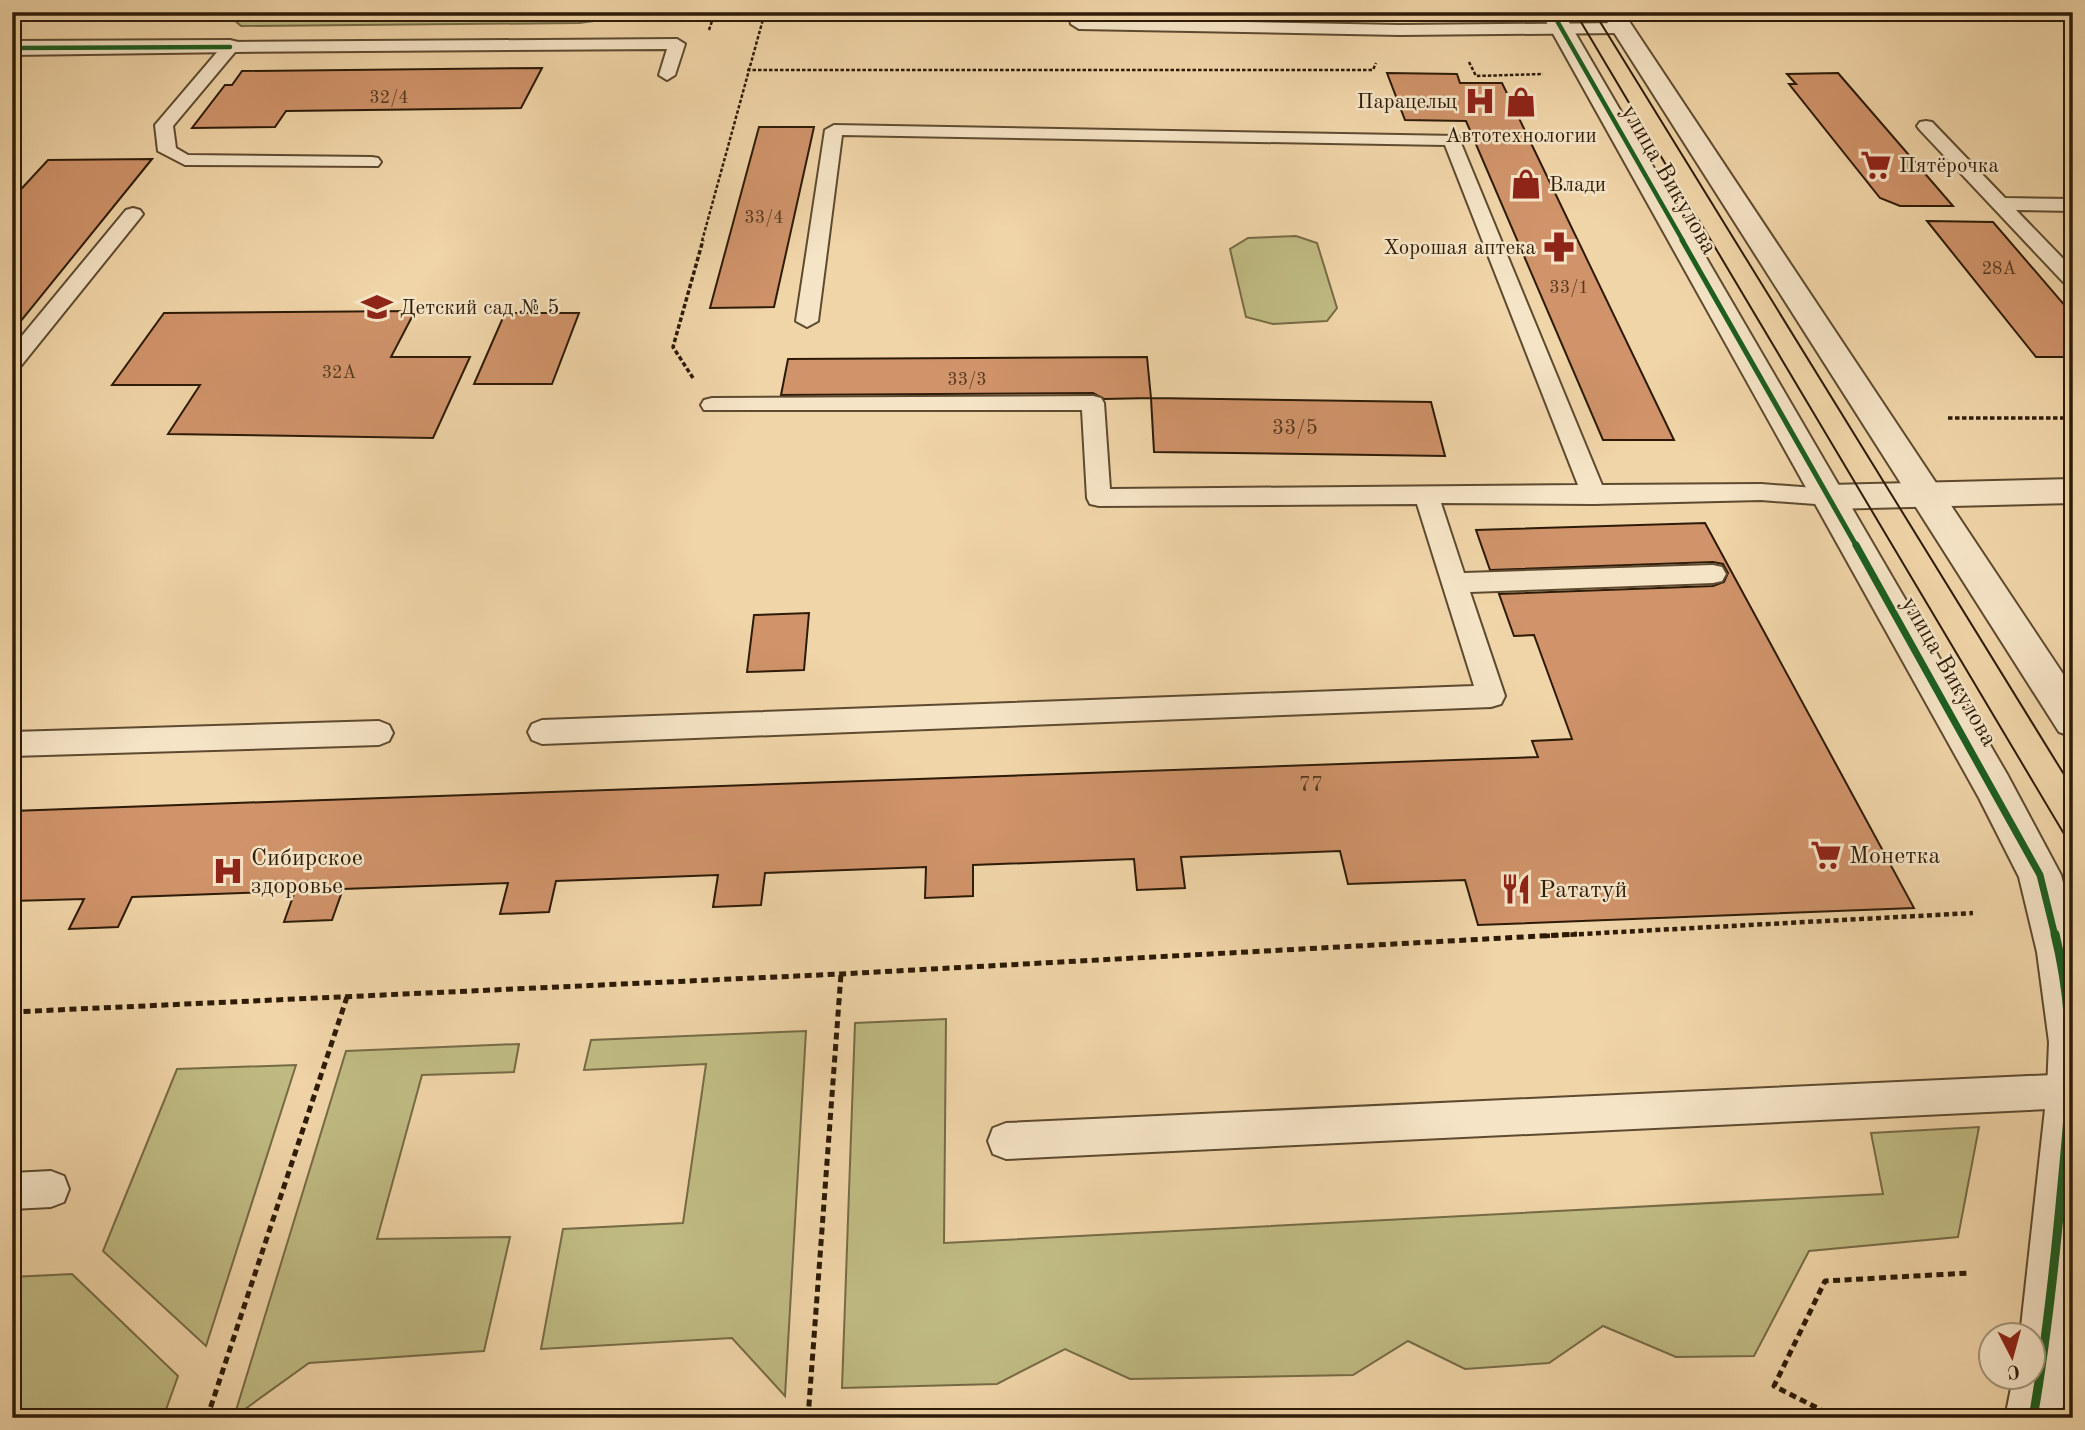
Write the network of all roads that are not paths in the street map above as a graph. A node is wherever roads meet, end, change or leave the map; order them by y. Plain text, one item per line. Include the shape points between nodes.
1 (1076, 12) edge
2 (1393, 12) edge
3 (2067, 12) edge
4 (2073, 18) edge
5 (1617, 20) edge
6 (1557, 21) edge
7 (1400, 30) junction
8 (230, 47) junction
9 (12, 48) edge
10 (667, 75) dead end
11 (1926, 126) dead end
12 (372, 162) dead end
13 (2000, 204) junction
14 (2073, 205) edge
15 (133, 214) dead end
16 (2073, 281) edge
17 (807, 321) dead end
18 (12, 362) edge
19 (712, 405) road end
20 (2073, 491) edge
21 (1594, 496) junction
22 (1924, 496) junction
23 (1427, 497) junction
24 (1829, 497) junction
25 (1713, 574) dead end
26 (1455, 583) junction
27 (2073, 721) edge
28 (542, 732) dead end
29 (379, 733) dead end
30 (12, 744) edge
31 (2071, 1091) junction
32 (1006, 1141) dead end
33 (51, 1189) dead end
34 (12, 1191) edge
35 (2033, 1418) edge

1 - 7 lane via 1079,24
2 - 7 lane
3 - 4 street
5 - 6 lane
5 - 22 street, улица Викулова
6 - 7 lane
6 - 24 street, улица Викулова
8 - 9 street
8 - 10 lane via 677,44
8 - 12 lane via 164,125 167,151 185,160
11 - 13 lane
13 - 14 lane
13 - 16 lane
15 - 18 lane
17 - 21 lane via 834,130 1452,140
19 - 23 lane via 1093,403 1099,498
20 - 22 street
21 - 23 lane
21 - 24 lane via 1761,492
22 - 24 street
22 - 27 street, улица Викулова
23 - 26 lane
24 - 31 street, улица Викулова via 2040,875 2059,952 2070,1030
25 - 26 lane
26 - 28 lane via 1491,696
29 - 30 lane
31 - 32 lane
31 - 35 street, улица Викулова via 2049,1324
33 - 34 lane

